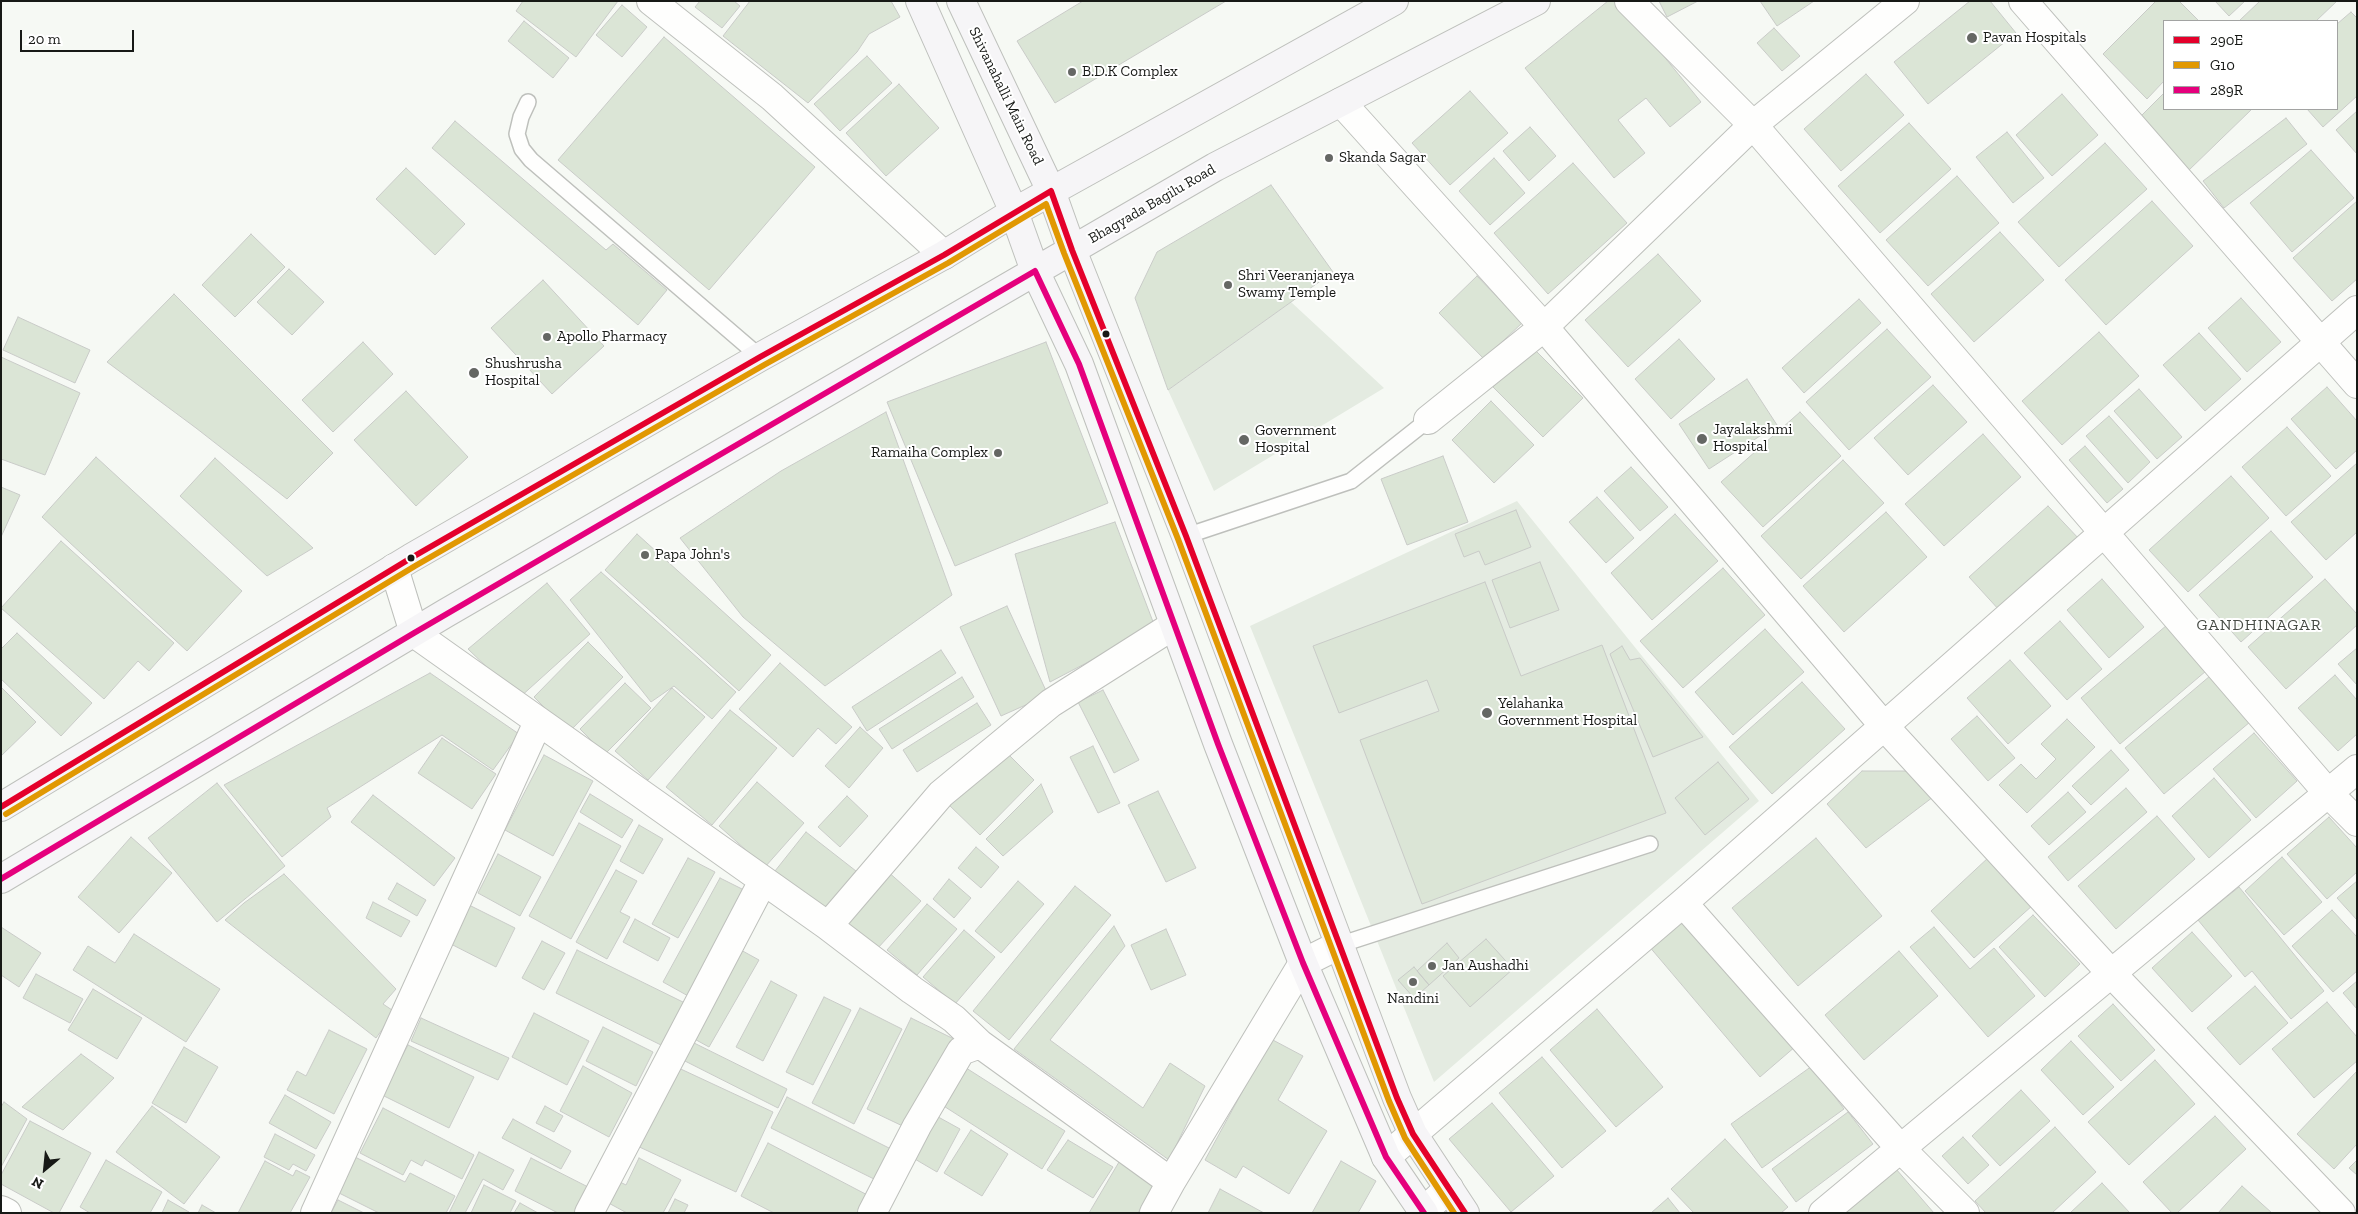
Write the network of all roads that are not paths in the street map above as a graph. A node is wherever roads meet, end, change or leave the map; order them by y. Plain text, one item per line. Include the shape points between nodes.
1 (651, 1) edge
2 (920, 1) edge
3 (960, 1) edge
4 (1394, 1) edge
5 (1536, 1) edge
6 (1629, 1) edge
7 (1905, 1) edge
8 (2023, 1) edge
9 (528, 102) dead end
10 (1340, 102) junction
11 (1753, 125) junction
12 (1051, 191) junction
13 (1014, 212) junction
14 (1072, 250) junction
15 (944, 255) junction
16 (1035, 271) junction
17 (2357, 310) edge
18 (1544, 327) junction
19 (2322, 342) junction
20 (760, 357) junction
21 (2357, 384) edge
22 (1428, 420) joint
23 (2103, 534) junction
24 (1186, 536) junction
25 (394, 568) junction
26 (1174, 625) junction
27 (414, 632) junction
28 (538, 722) junction
29 (1884, 726) junction
30 (2357, 769) edge
31 (2328, 793) junction
32 (1, 807) edge
33 (2357, 822) edge
34 (1650, 844) dead end
35 (1, 879) edge
36 (763, 881) junction
37 (1683, 903) junction
38 (828, 926) junction
39 (1339, 945) junction
40 (1303, 962) junction
41 (2111, 973) junction
42 (980, 1044) junction
43 (1413, 1134) junction
44 (1900, 1148) junction
45 (1386, 1157) junction
46 (1171, 1182) junction
47 (1449, 1188) junction
48 (1, 1210) edge
49 (1423, 1212) edge
50 (7, 1213) edge
51 (315, 1213) edge
52 (589, 1213) edge
53 (872, 1213) edge
54 (1154, 1213) edge
55 (1465, 1213) edge
56 (1823, 1213) edge
57 (1965, 1213) edge
58 (2341, 1213) edge

1 - 15 street via 772,96
2 - 13 main road
3 - 12 main road, Shivanahalli Main Road
4 - 12 main road
5 - 10 main road, Bhagyada Bagilu Road
6 - 11 street
7 - 11 street
8 - 19 street
9 - 20 lane via 517,134 522,149 531,160
10 - 14 main road, Bhagyada Bagilu Road via 1215,167
10 - 18 street
11 - 18 street
11 - 23 street
12 - 13 main road
12 - 14 main road, Shivanahalli Main Road
13 - 15 main road
13 - 16 main road
14 - 16 main road, Bhagyada Bagilu Road
14 - 24 main road, Shivanahalli Main Road
15 - 20 main road
16 - 26 main road via 1079,364
16 - 27 main road, Bhagyada Bagilu Road
17 - 19 street
18 - 22 street
18 - 29 street
19 - 21 street
19 - 23 street
20 - 25 main road
22 - 24 lane via 1351,481
23 - 29 street
23 - 31 street
24 - 39 main road, Shivanahalli Main Road
25 - 27 street
25 - 32 main road
26 - 38 street via 1051,703 941,794
26 - 40 main road
27 - 28 street
27 - 35 main road, Bhagyada Bagilu Road
28 - 36 street
28 - 51 street
29 - 37 street
29 - 41 street
30 - 31 street
31 - 33 street
31 - 41 street
34 - 39 lane
36 - 38 street
36 - 52 street
37 - 43 street
37 - 44 street
38 - 42 street via 954,1019
39 - 40 street
39 - 43 main road, Shivanahalli Main Road
40 - 45 main road
40 - 46 street
41 - 44 street
41 - 58 street
42 - 46 street
42 - 53 street via 961,1051
43 - 45 street
43 - 47 main road, Shivanahalli Main Road
44 - 56 street
44 - 57 street
45 - 49 main road
46 - 54 street
47 - 49 street
47 - 55 main road, Shivanahalli Main Road
48 - 50 street

